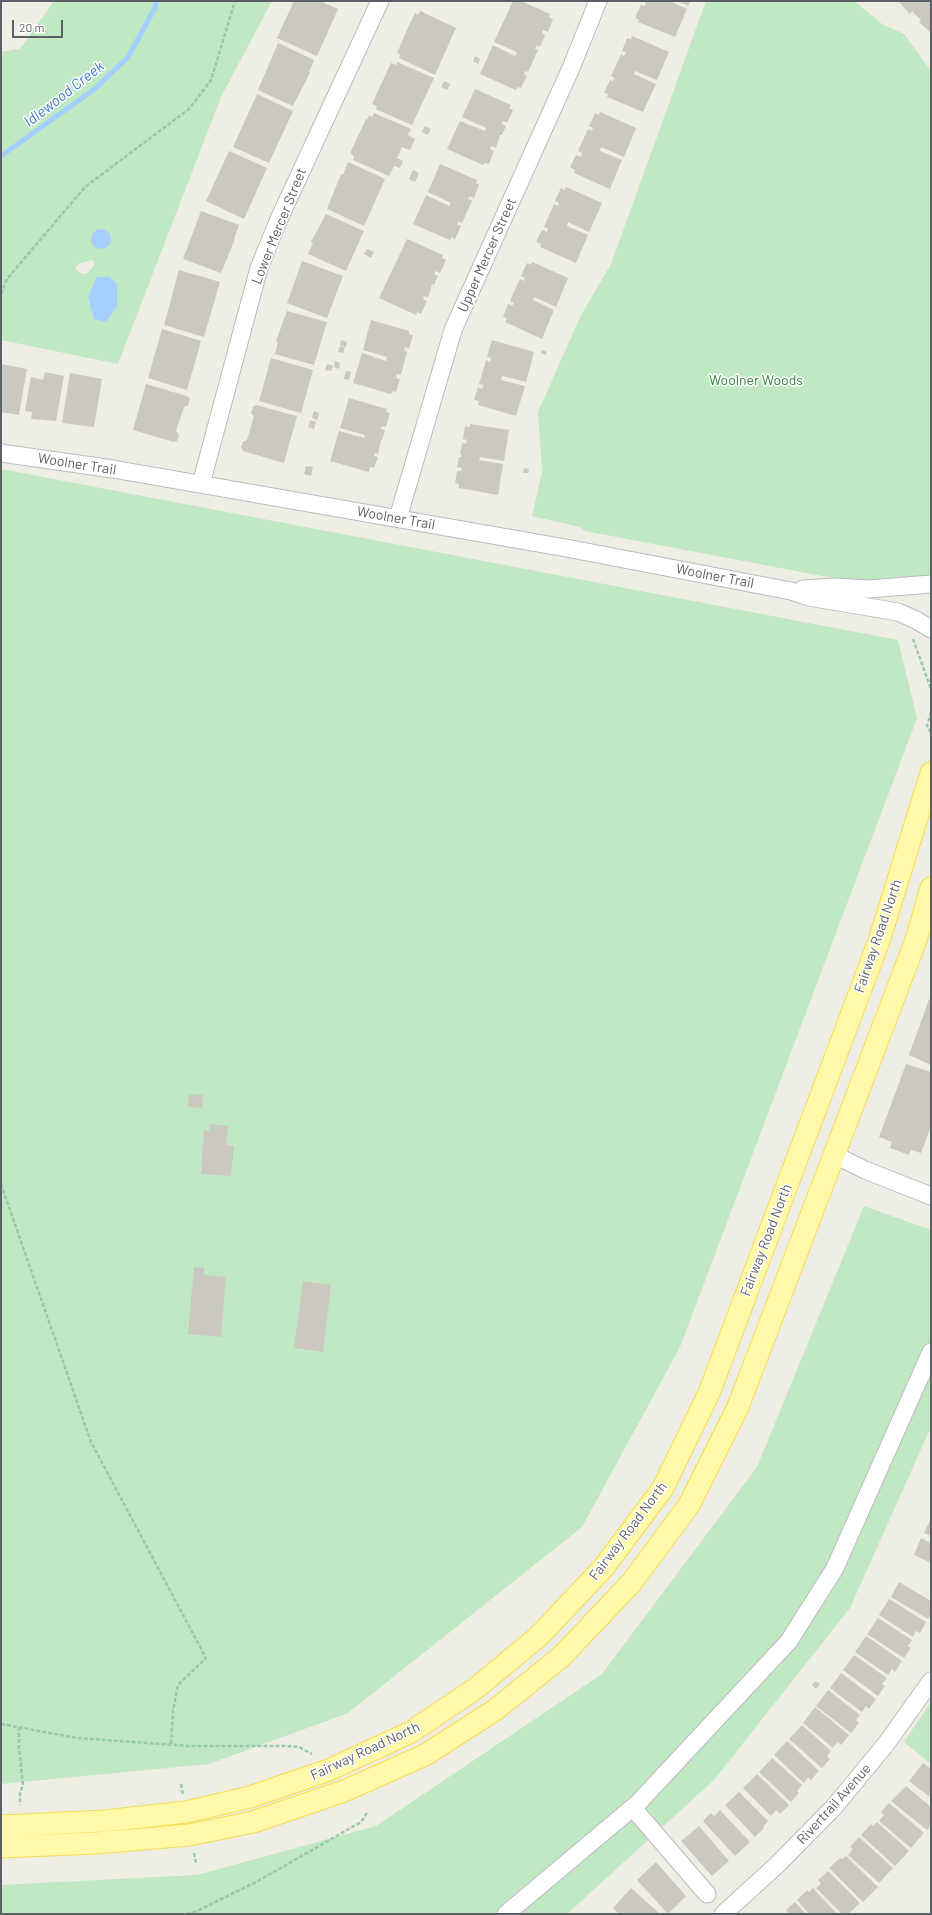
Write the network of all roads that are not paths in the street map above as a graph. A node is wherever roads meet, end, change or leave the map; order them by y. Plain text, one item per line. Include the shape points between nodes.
1 (380, 1) edge
2 (598, 1) edge
3 (1, 453) edge
4 (201, 484) junction
5 (398, 518) junction
6 (931, 584) edge
7 (791, 591) junction
8 (931, 629) edge
9 (931, 773) edge
10 (931, 888) edge
11 (835, 1155) junction
12 (931, 1196) edge
13 (931, 1352) edge
14 (931, 1681) edge
15 (633, 1808) junction
16 (1, 1826) edge
17 (1, 1847) edge
18 (707, 1894) dead end
19 (506, 1914) edge
20 (723, 1914) edge

1 - 4 street, Lower Mercer Street via 259,268
2 - 5 street, Upper Mercer Street via 571,68 453,330
3 - 4 street, Woolner Trail
4 - 5 street, Woolner Trail
5 - 7 street, Woolner Trail
6 - 7 street, Woolner Trail
7 - 8 street, Woolner Trail via 809,597 898,612
9 - 16 main road, Fairway Road North via 879,941 709,1393 663,1488 604,1567 539,1636 475,1689 411,1732 329,1770 250,1797 186,1812 105,1821
10 - 11 main road, Fairway Road North via 916,940
11 - 12 street via 865,1170
11 - 17 main road, Fairway Road North via 738,1408 689,1504 632,1582 561,1657 495,1710 425,1754 344,1791 253,1822 190,1834 97,1843
13 - 15 street via 835,1568 789,1642
14 - 20 street, Rivertrail Avenue via 886,1744 834,1807 777,1866
15 - 18 street
15 - 19 street

